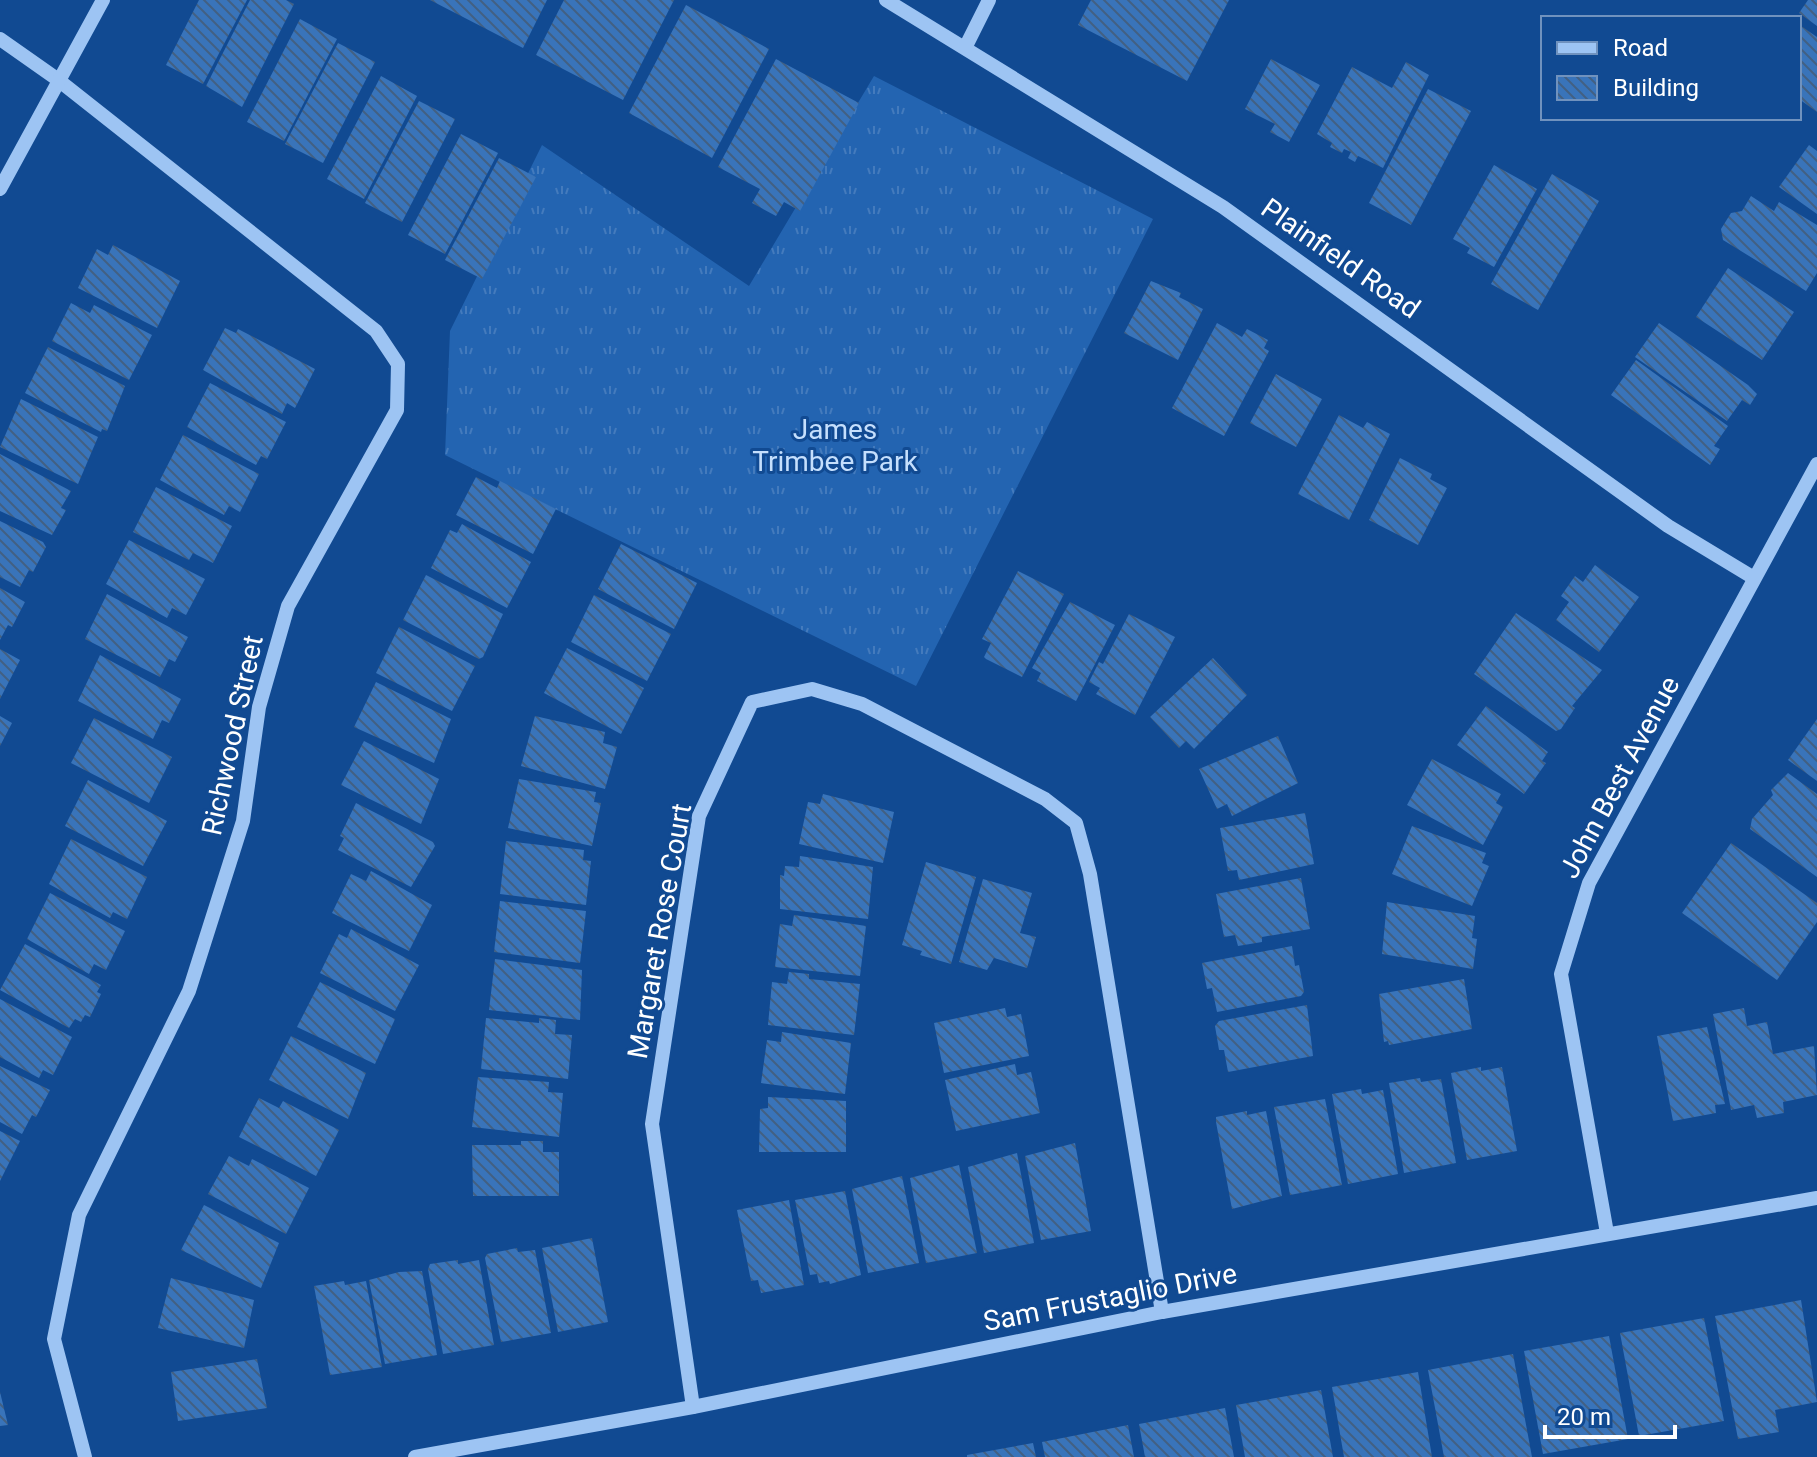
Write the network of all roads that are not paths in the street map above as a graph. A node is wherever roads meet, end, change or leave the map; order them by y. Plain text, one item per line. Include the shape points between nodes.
1 (103, 0) edge
2 (886, 0) edge
3 (989, 0) edge
4 (0, 39) edge
5 (966, 46) junction
6 (57, 79) junction
7 (0, 189) edge
8 (1817, 464) edge
9 (1754, 578) junction
10 (1817, 1198) edge
11 (1607, 1233) junction
12 (1162, 1312) junction
13 (693, 1407) junction
14 (85, 1457) edge
15 (415, 1457) edge

1 - 6 street
2 - 5 street, Plainfield Road
3 - 5 street
4 - 6 street, Richwood Street
5 - 9 street, Plainfield Road via 1223,207 1668,526
6 - 7 street
6 - 14 street, Richwood Street via 376,331 398,364 397,410 288,606 259,707 243,821 189,991 79,1215 54,1339
8 - 9 street, John Best Avenue
9 - 11 street, John Best Avenue via 1589,883 1561,974
10 - 11 street, Sam Frustaglio Drive
11 - 12 street, Sam Frustaglio Drive
12 - 13 street, Sam Frustaglio Drive
12 - 13 street, Margaret Rose Court via 1090,874 1076,823 1045,799 862,704 812,689 752,702 699,816 652,1124
13 - 15 street, Sam Frustaglio Drive

